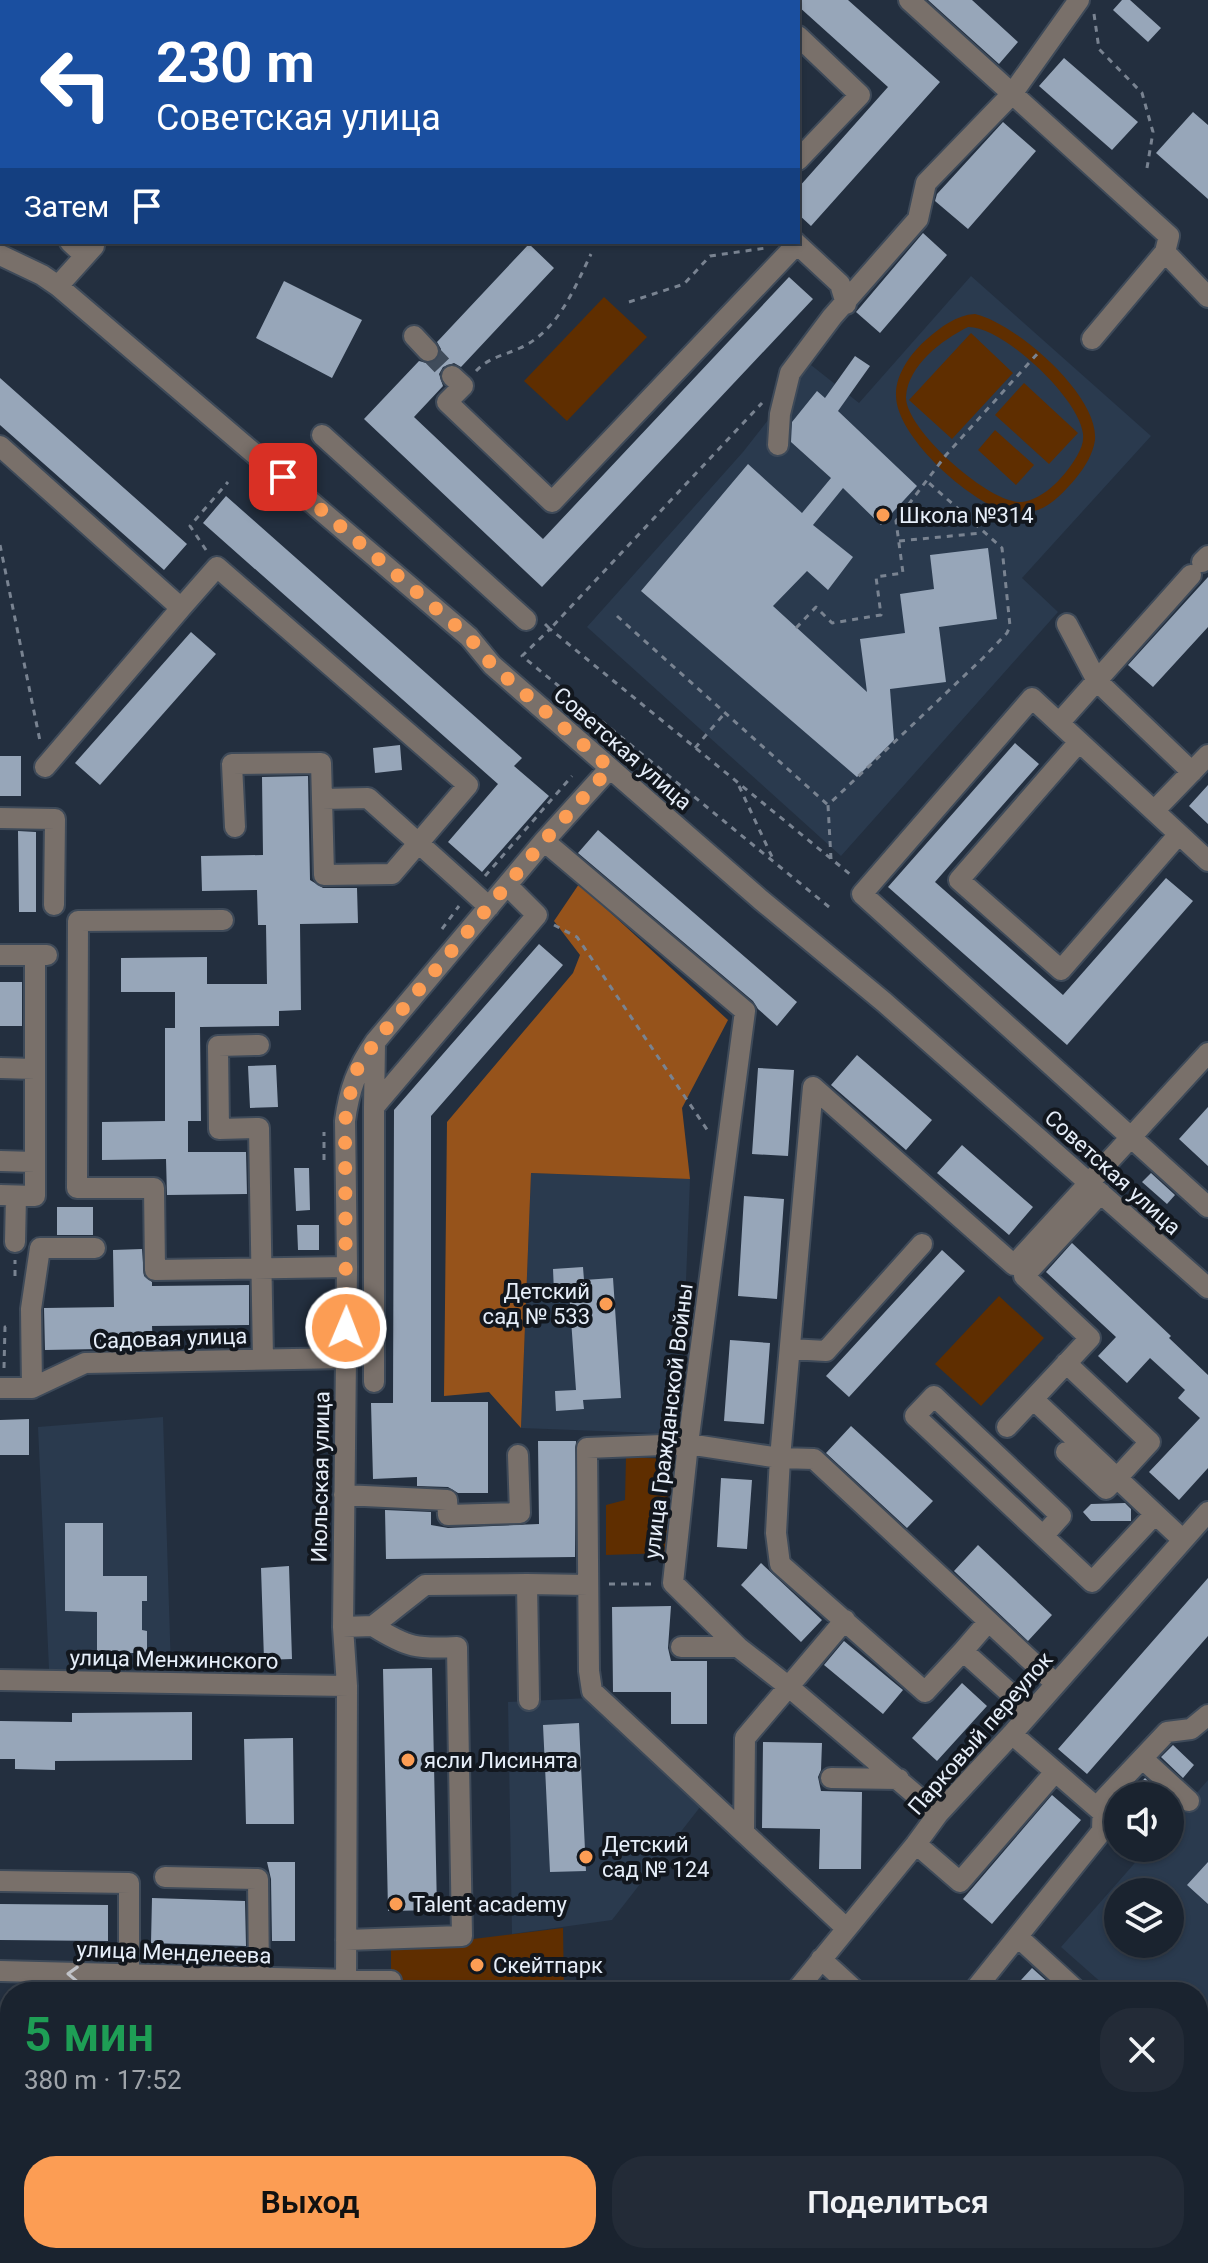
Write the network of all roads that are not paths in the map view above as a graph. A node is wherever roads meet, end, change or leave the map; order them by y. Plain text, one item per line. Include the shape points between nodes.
1 (909, 0) edge
2 (1086, 6) edge
3 (800, 38) edge
4 (1012, 94) junction
5 (800, 158) edge
6 (795, 244) edge
7 (797, 244) edge
8 (83, 248) edge
9 (1165, 252) junction
10 (0, 255) edge
11 (58, 286) junction
12 (1208, 297) edge
13 (846, 304) junction
14 (1092, 339) dead end
15 (458, 381) tunnel mouth
16 (322, 435) dead end
17 (778, 445) dead end
18 (0, 446) edge
19 (1200, 565) edge
20 (181, 608) junction
21 (526, 620) dead end
22 (1067, 624) dead end
23 (1097, 681) junction
24 (1059, 723) junction
25 (1079, 742) junction
26 (1203, 763) edge
27 (45, 767) road end
28 (610, 768) junction
29 (322, 799) junction
30 (1154, 811) junction
31 (0, 818) edge
32 (235, 827) dead end
33 (1179, 834) junction
34 (544, 841) junction
35 (419, 844) junction
36 (1208, 861) edge
37 (507, 885) junction
38 (54, 905) dead end
39 (489, 907) junction
40 (223, 920) dead end
41 (0, 955) edge
42 (375, 1042) junction
43 (259, 1045) dead end
44 (1208, 1053) edge
45 (0, 1068) edge
46 (35, 1069) junction
47 (374, 1107) junction
48 (1132, 1136) junction
49 (0, 1161) edge
50 (35, 1162) junction
51 (1096, 1188) junction
52 (8, 1196) edge
53 (1208, 1207) edge
54 (15, 1242) dead end
55 (922, 1244) dead end
56 (95, 1248) dead end
57 (347, 1267) junction
58 (261, 1268) junction
59 (1208, 1288) edge
60 (790, 1349) junction
61 (346, 1358) junction
62 (263, 1359) junction
63 (1066, 1363) junction
64 (374, 1382) dead end
65 (0, 1388) edge
66 (32, 1388) junction
67 (1033, 1399) junction
68 (1007, 1427) dead end
69 (688, 1444) junction
70 (1066, 1452) dead end
71 (518, 1455) dead end
72 (780, 1458) junction
73 (1117, 1478) junction
74 (344, 1495) junction
75 (1208, 1512) edge
76 (1155, 1514) junction
77 (1043, 1536) junction
78 (1183, 1540) junction
79 (527, 1584) junction
80 (588, 1585) junction
81 (845, 1620) junction
82 (399, 1622) dead end
83 (988, 1622) junction
84 (373, 1626) junction
85 (343, 1627) junction
86 (681, 1647) dead end
87 (738, 1647) junction
88 (963, 1651) junction
89 (0, 1680) edge
90 (1056, 1684) junction
91 (347, 1686) junction
92 (789, 1687) junction
93 (529, 1700) dead end
94 (1031, 1712) junction
95 (1208, 1715) edge
96 (1012, 1734) junction
97 (1143, 1759) junction
98 (1055, 1772) junction
99 (831, 1778) dead end
100 (899, 1779) junction
101 (1189, 1801) dead end
102 (1103, 1813) junction
103 (938, 1814) junction
104 (744, 1833) junction
105 (916, 1844) junction
106 (165, 1877) dead end
107 (0, 1881) edge
108 (846, 1928) junction
109 (1019, 1938) junction
110 (346, 1940) junction
111 (821, 1959) junction
112 (0, 1971) edge
113 (129, 1975) junction
114 (259, 1979) junction
115 (391, 1981) dead end
116 (296, 1982) edge
117 (346, 1982) edge
118 (382, 1982) edge
119 (803, 1982) edge
120 (846, 1982) edge
121 (982, 1982) edge
122 (1067, 1982) edge

1 - 4 street
2 - 4 street
3 - 5 street via 860,95
4 - 9 street via 1169,236
4 - 13 street via 926,183 918,219
6 - 15 street via 552,502 447,402
7 - 13 street via 840,284
8 - 11 street
9 - 12 street
9 - 14 street
10 - 11 street, Советская улица
11 - 28 street, Советская улица via 469,637 492,665
13 - 17 street via 790,373
16 - 21 street
18 - 20 street
19 - 23 street
20 - 27 street
20 - 35 street via 217,567 468,785
22 - 23 street
23 - 24 street
23 - 26 street
24 - 25 street
24 - 48 street via 1032,698 862,894
25 - 30 street
25 - 33 street via 959,880 1061,970
26 - 30 street
28 - 34 street, Июльская улица
28 - 51 street, Советская улица
29 - 32 street via 321,763 232,764
29 - 35 street via 368,798
29 - 35 street via 324,875 392,874
30 - 33 street
31 - 38 street via 55,819
33 - 36 street
34 - 37 street, Июльская улица
34 - 69 street, улица Гражданской Войны via 745,1011
35 - 39 street
37 - 39 street, Июльская улица
37 - 47 street via 537,915
39 - 42 street, Июльская улица
40 - 58 street via 78,921 77,1188 154,1188 155,1270
41 - 46 street via 41,955
42 - 47 street
42 - 57 street, Июльская улица via 354,1074 345,1121
43 - 58 street via 218,1046 219,1129 259,1128
44 - 48 street
45 - 46 street
46 - 50 street
47 - 64 street
48 - 51 street
48 - 53 street
49 - 50 street
50 - 52 street via 35,1196
51 - 59 street, Советская улица
51 - 60 street via 1014,1265 813,1087
51 - 63 street via 1024,1276 1090,1338
52 - 54 street
55 - 60 street via 826,1351
56 - 66 street via 40,1248 31,1309
57 - 58 street
57 - 61 street, Июльская улица
58 - 62 street
60 - 72 street
61 - 62 street, Садовая улица
61 - 74 street, Июльская улица
62 - 66 street, Садовая улица via 85,1363
63 - 67 street
63 - 73 street via 1150,1442
65 - 66 street, Садовая улица
67 - 68 street
67 - 73 street
69 - 72 street
69 - 80 street via 587,1448
69 - 87 street, улица Гражданской Войны via 673,1583
70 - 73 street via 1106,1489
71 - 74 street via 520,1513 448,1515 447,1500
72 - 81 street via 780,1564
72 - 83 street via 814,1459
73 - 76 street
74 - 85 street, Июльская улица
75 - 78 street, Парковый переулок
76 - 77 street via 1092,1582
76 - 78 street
77 - 77 street via 915,1416 934,1396 1061,1516
78 - 90 street, Парковый переулок
79 - 80 street
79 - 84 street via 425,1585
79 - 93 street
80 - 104 street via 592,1691
81 - 88 street via 925,1692
81 - 92 street
82 - 84 street
83 - 88 street
83 - 90 street
84 - 85 street
84 - 110 street via 421,1649 457,1647 462,1936
85 - 91 street, Июльская улица
86 - 87 street
87 - 92 street, улица Гражданской Войны
88 - 94 street
89 - 91 street, улица Менжинского via 65,1675
90 - 94 street, Парковый переулок
91 - 110 street, Июльская улица
92 - 100 street, улица Гражданской Войны
92 - 104 street via 745,1738
94 - 96 street, Парковый переулок
95 - 97 street via 1191,1729 1167,1732
96 - 98 street
96 - 103 street, Парковый переулок
97 - 101 street
97 - 102 street via 1103,1800
98 - 102 street
98 - 105 street via 960,1882
99 - 100 street
100 - 103 street, улица Гражданской Войны
102 - 109 street via 1102,1831
103 - 105 street, Парковый переулок
104 - 108 street
105 - 108 street, Парковый переулок
106 - 114 street via 258,1879
107 - 113 street via 129,1883
108 - 111 street, Парковый переулок
109 - 121 street
109 - 122 street
110 - 117 street, Июльская улица
111 - 119 street, Парковый переулок
111 - 120 street
113 -> 112 street, улица Менделеева
113 - 114 street, улица Менделеева
114 - 116 street, улица Менделеева
115 - 118 street, улица Менделеева

